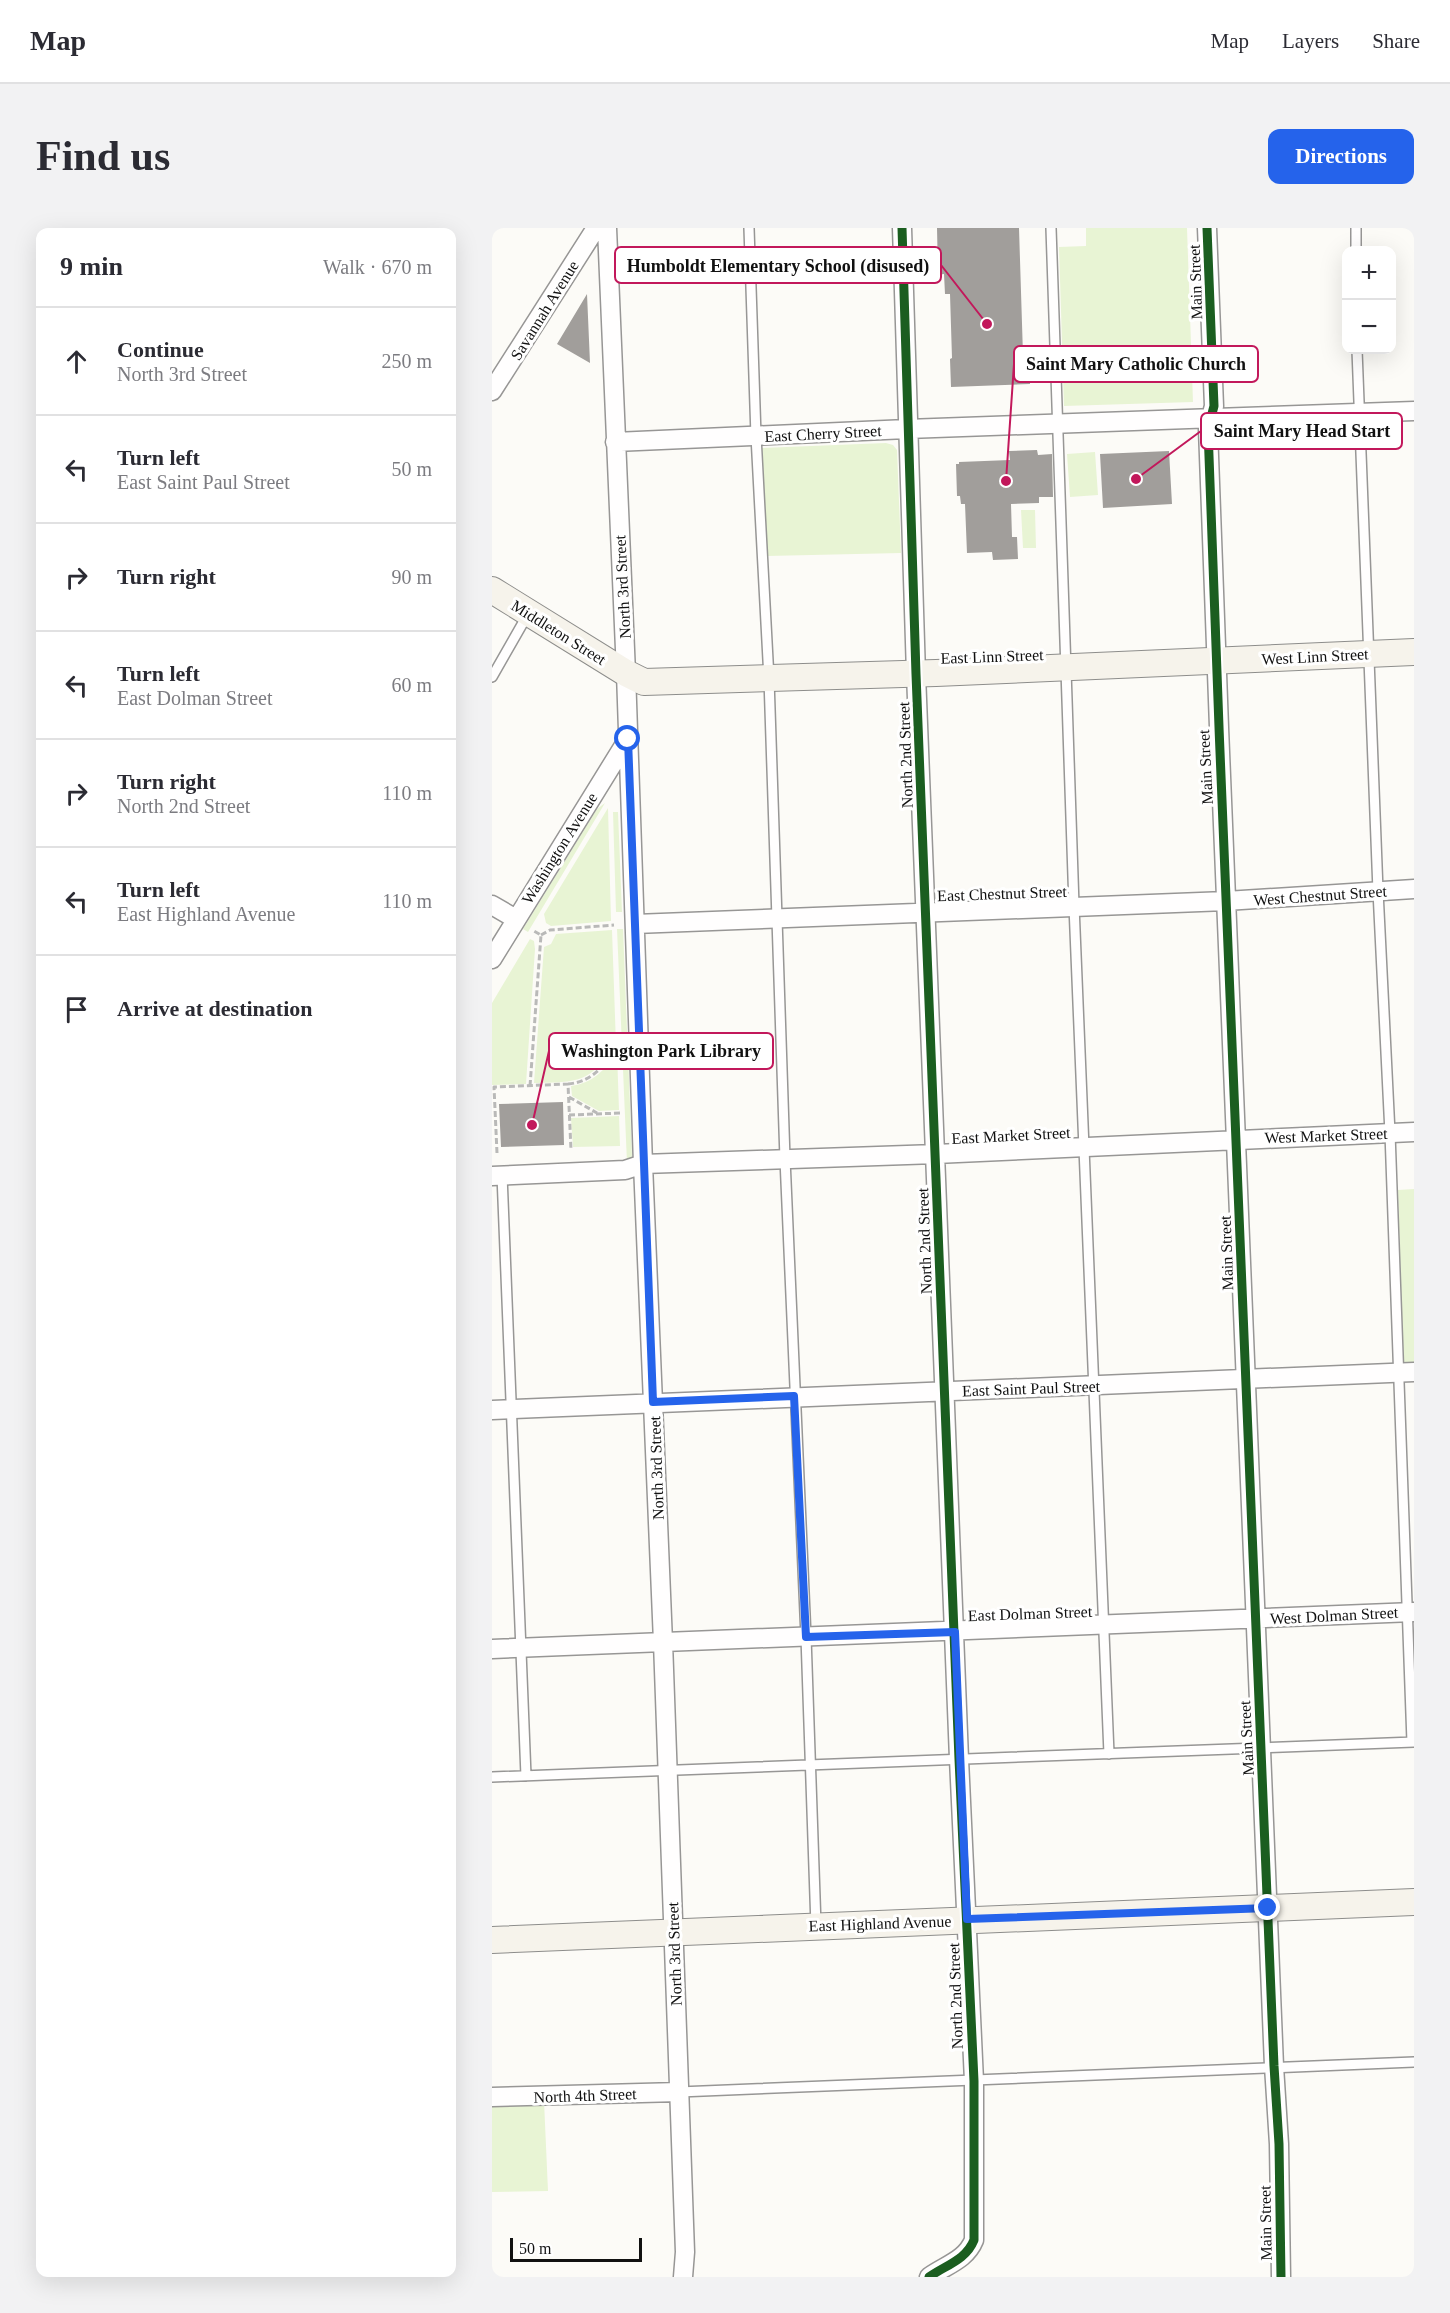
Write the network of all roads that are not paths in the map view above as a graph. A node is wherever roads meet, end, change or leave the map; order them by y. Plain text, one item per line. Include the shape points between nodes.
1 (596, 228) edge
2 (607, 228) edge
3 (749, 228) edge
4 (902, 228) edge
5 (1051, 228) edge
6 (1208, 228) edge
7 (1356, 228) edge
8 (1356, 246) edge
9 (1357, 354) edge
10 (492, 391) edge
11 (1414, 411) edge
12 (1359, 413) junction
13 (1212, 418) junction
14 (1058, 424) junction
15 (908, 429) junction
16 (756, 436) junction
17 (615, 442) junction
18 (492, 590) edge
19 (529, 614) junction
20 (1414, 652) edge
21 (1369, 654) junction
22 (1216, 661) junction
23 (1067, 668) junction
24 (626, 673) junction
25 (916, 674) junction
26 (492, 677) edge
27 (769, 679) junction
28 (628, 739) junction
29 (1414, 890) edge
30 (1378, 891) junction
31 (1226, 901) junction
32 (492, 905) edge
33 (1074, 906) junction
34 (926, 911) junction
35 (777, 918) junction
36 (516, 919) junction
37 (635, 924) junction
38 (492, 959) edge
39 (1414, 1132) edge
40 (1390, 1133) junction
41 (1237, 1138) junction
42 (1083, 1147) junction
43 (936, 1154) junction
44 (785, 1159) junction
45 (643, 1164) junction
46 (497, 1176) edge
47 (1406, 1372) edge
48 (1246, 1379) junction
49 (1093, 1386) junction
50 (945, 1391) junction
51 (794, 1396) junction
52 (653, 1402) junction
53 (512, 1409) junction
54 (492, 1410) edge
55 (1410, 1612) edge
56 (1255, 1619) junction
57 (1103, 1625) junction
58 (955, 1632) junction
59 (806, 1637) junction
60 (663, 1642) junction
61 (520, 1648) junction
62 (492, 1649) edge
63 (1413, 1742) edge
64 (1261, 1748) junction
65 (1109, 1754) junction
66 (959, 1759) junction
67 (809, 1766) junction
68 (668, 1772) junction
69 (525, 1776) junction
70 (492, 1777) edge
71 (1414, 1902) edge
72 (1268, 1908) junction
73 (967, 1919) junction
74 (816, 1926) junction
75 (674, 1932) junction
76 (492, 1940) edge
77 (1414, 2062) edge
78 (1274, 2066) junction
79 (974, 2081) junction
80 (679, 2092) junction
81 (492, 2097) edge
82 (683, 2277) edge
83 (928, 2277) edge
84 (1281, 2277) edge

1 - 10 street, Savannah Avenue
2 - 17 street, North 3rd Street
3 - 16 lane
4 - 15 street, North 2nd Street
5 - 14 lane
6 - 13 street, Main Street
7 - 8 lane
9 - 12 lane
11 - 12 street, East Cherry Street
12 - 13 street, East Cherry Street
12 - 21 lane
13 - 14 street, East Cherry Street
13 - 22 street, Main Street via 1208,429
14 - 15 street, East Cherry Street
14 - 23 lane
15 - 16 street, East Cherry Street
15 - 25 street, North 2nd Street
16 - 17 street, East Cherry Street
16 - 27 lane
17 - 24 street, North 3rd Street
18 - 19 street, Middleton Street
19 - 24 street, Middleton Street
19 - 26 lane
20 - 21 street, West Linn Street
21 - 22 street, West Linn Street
21 - 30 lane
22 - 23 street, East Linn Street
22 - 31 street, Main Street
23 - 25 street, East Linn Street
23 - 33 lane
24 - 27 street, East Linn Street via 644,682
24 - 28 street, North 3rd Street
25 - 27 street, East Linn Street
25 - 34 street, North 2nd Street
27 - 35 lane
28 - 36 street, Washington Avenue
28 - 37 street, North 3rd Street
29 - 30 street, West Chestnut Street
30 - 31 street, West Chestnut Street
30 - 40 lane
31 - 33 street, East Chestnut Street
31 - 41 street, Main Street
32 - 36 street
33 - 34 street, East Chestnut Street
33 - 42 lane
34 - 35 street, East Chestnut Street
34 - 43 street, North 2nd Street
35 - 37 street, East Chestnut Street
35 - 44 lane
36 - 38 street, Washington Avenue
37 - 45 street, North 3rd Street
39 - 40 street, West Market Street
40 - 41 street, West Market Street
40 - 47 lane
41 - 42 street, East Market Street
41 - 48 street, Main Street
42 - 43 street, East Market Street
42 - 49 lane
43 - 44 street, East Market Street
43 - 50 street, North 2nd Street
44 - 45 street, East Market Street
44 - 51 lane
45 - 46 street, East Market Street via 624,1170
45 - 52 street, North 3rd Street
46 - 53 lane
47 - 48 street, East Saint Paul Street
47 - 55 lane
48 - 49 street, East Saint Paul Street
48 - 56 street, Main Street
49 - 50 street, East Saint Paul Street
49 - 57 lane
50 - 51 street, East Saint Paul Street
50 - 58 street, North 2nd Street
51 - 52 street, East Saint Paul Street
51 - 59 lane
52 - 53 street, East Saint Paul Street
52 - 60 street, North 3rd Street
53 - 54 street, East Saint Paul Street
53 - 61 lane
55 - 56 street, West Dolman Street
55 - 63 lane
56 - 57 street, East Dolman Street
56 - 64 street, Main Street
57 - 58 street, East Dolman Street
57 - 65 lane
58 - 59 street, East Dolman Street
58 - 66 street, North 2nd Street
59 - 60 street, East Dolman Street
59 - 67 lane
60 - 61 street, East Dolman Street
60 - 68 street, North 3rd Street
61 - 62 street, East Dolman Street
61 - 69 lane
63 - 64 lane
64 - 65 lane
64 - 72 street, Main Street
65 - 66 lane
66 - 67 lane
66 - 73 street, North 2nd Street
67 - 68 lane
67 - 74 lane
68 - 69 lane
68 - 75 street, North 3rd Street
69 - 70 lane
71 - 72 street, East Highland Avenue
72 - 73 street, East Highland Avenue
72 - 78 street, Main Street
73 - 74 street, East Highland Avenue
73 - 79 street, North 2nd Street
74 - 75 street, East Highland Avenue
75 - 76 street, East Highland Avenue
75 - 80 street, North 3rd Street
77 - 78 lane
78 - 79 lane
78 - 84 street, Main Street
79 - 80 lane
79 - 83 street, North 2nd Street via 975,2240 970,2251
80 - 81 street, North 4th Street
80 - 82 street, North 3rd Street

